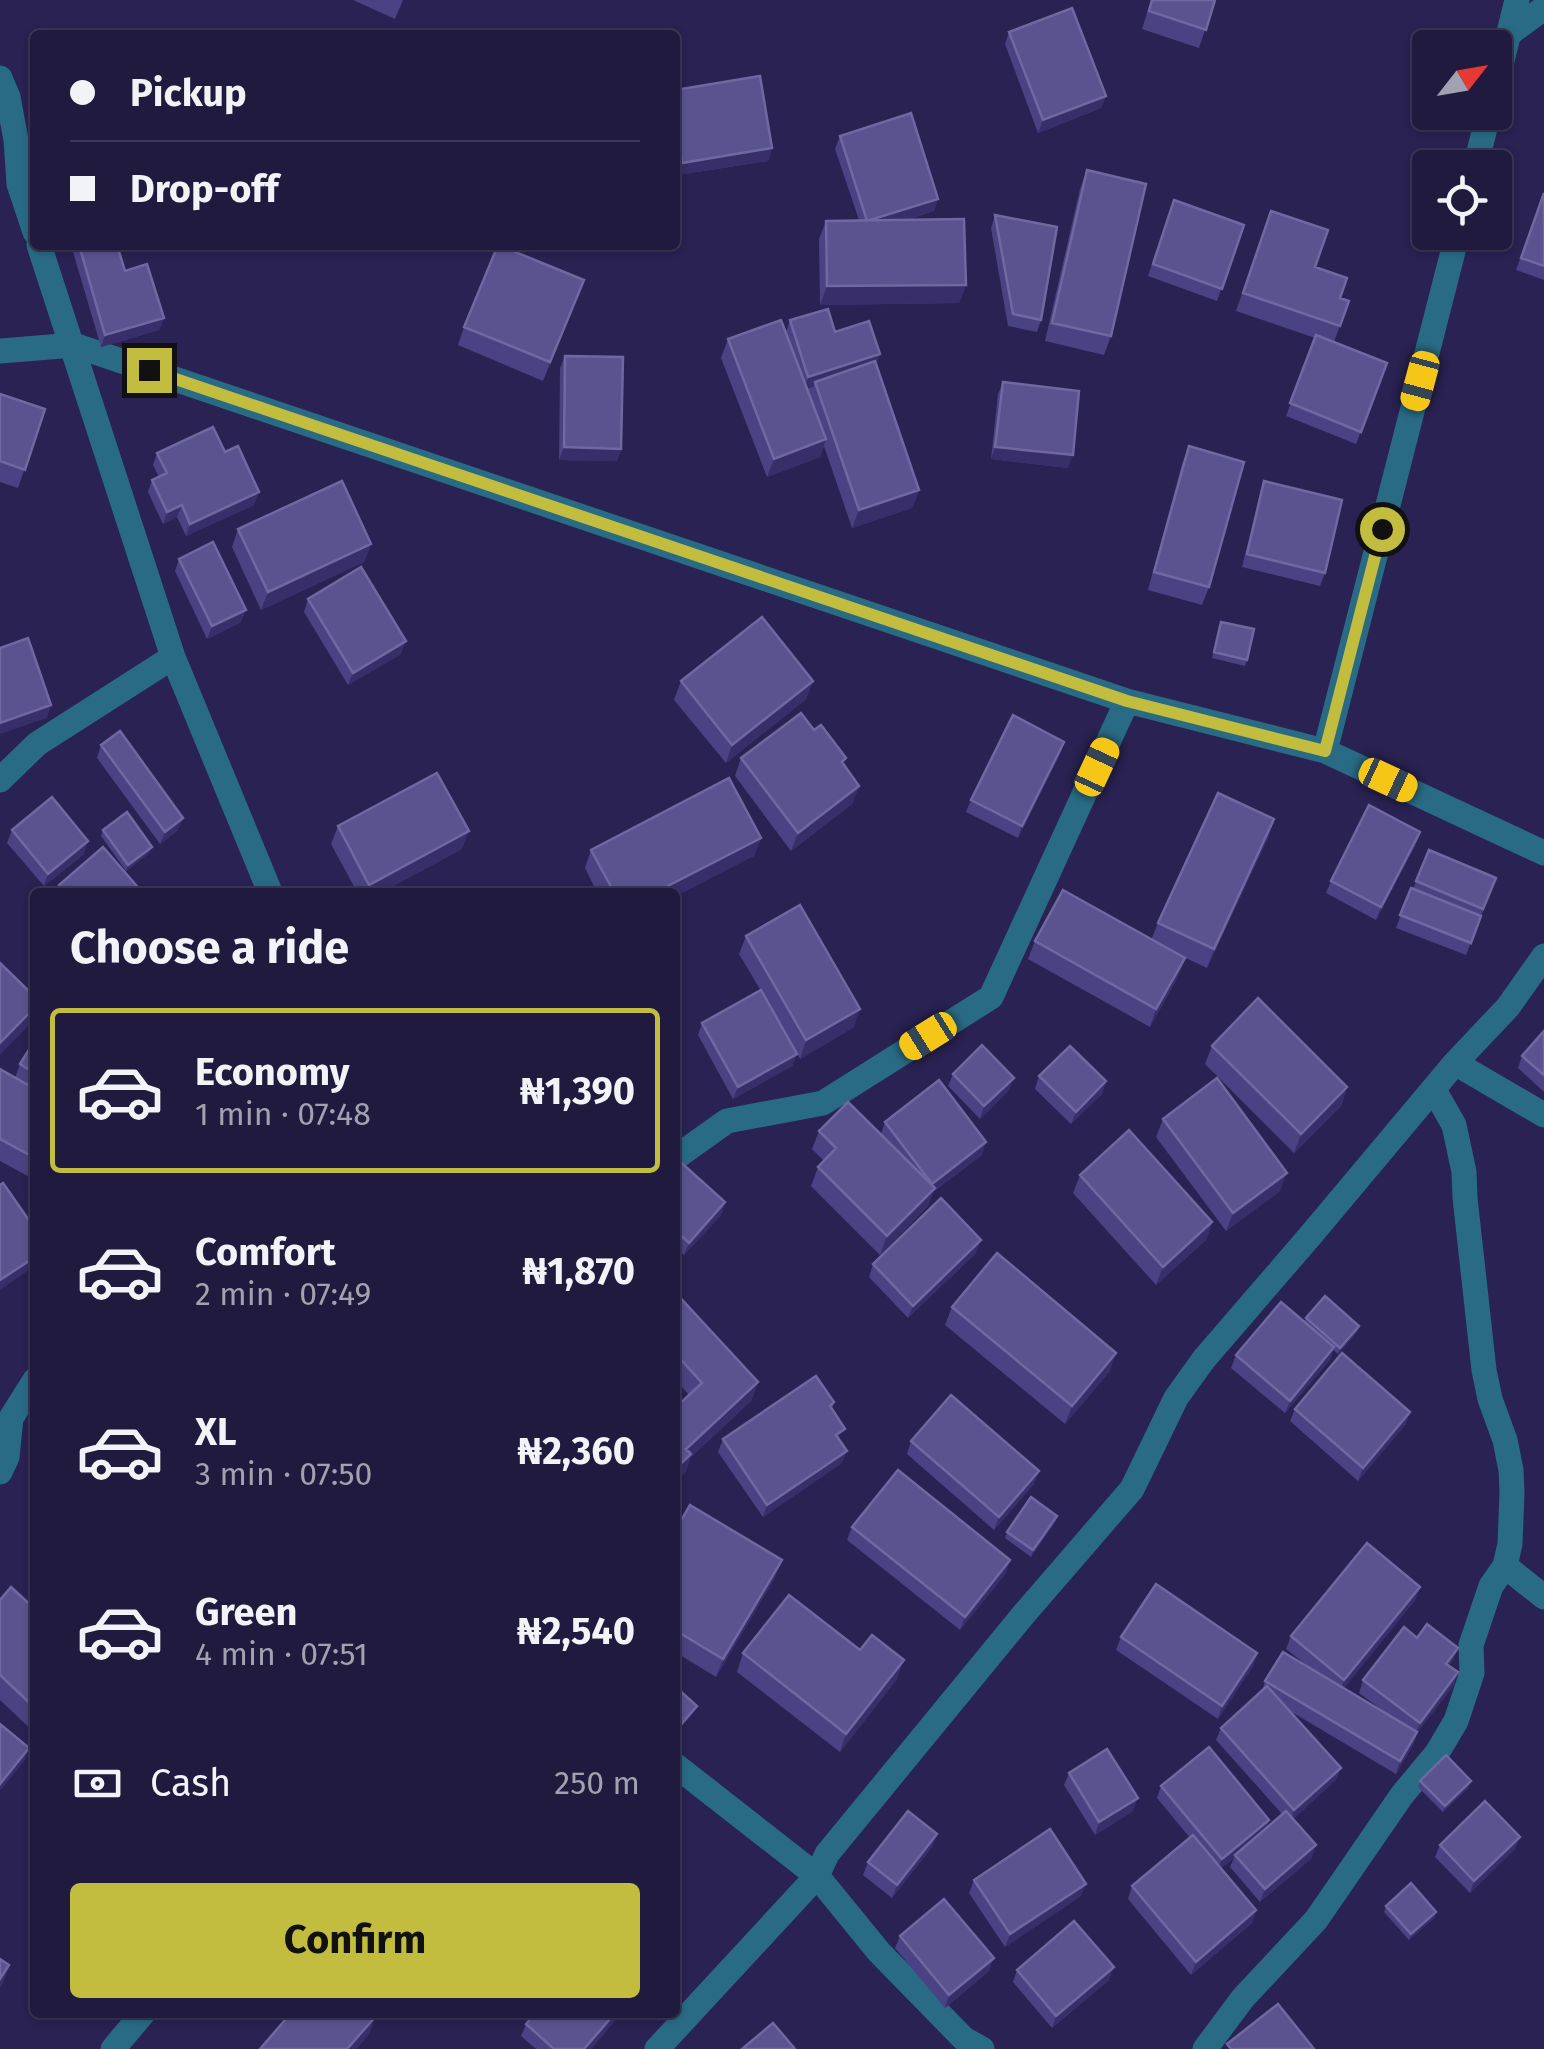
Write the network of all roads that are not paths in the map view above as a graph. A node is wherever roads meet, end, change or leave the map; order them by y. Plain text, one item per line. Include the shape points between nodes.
1 (1518, 0) edge
2 (1544, 8) edge
3 (1511, 30) edge
4 (1512, 32) edge
5 (0, 78) edge
6 (9, 192) edge
7 (30, 224) edge
8 (42, 250) edge
9 (1453, 250) edge
10 (74, 344) junction
11 (0, 351) edge
12 (173, 657) junction
13 (1127, 701) junction
14 (1325, 751) junction
15 (0, 780) edge
16 (1544, 853) edge
17 (268, 888) edge
18 (1544, 956) edge
19 (1454, 1063) junction
20 (1434, 1090) junction
21 (1544, 1114) edge
22 (680, 1154) edge
23 (30, 1388) edge
24 (0, 1472) edge
25 (1505, 1566) junction
26 (1544, 1597) edge
27 (680, 1769) edge
28 (816, 1876) junction
29 (139, 2018) edge
30 (113, 2049) edge
31 (657, 2049) edge
32 (982, 2049) edge
33 (1205, 2049) edge

1 - 3 street
2 - 4 street
5 - 6 street via 16,140
6 - 7 street
8 - 10 street
9 - 14 street
10 - 11 street
10 - 12 street
10 - 13 street
12 - 15 street via 37,744
12 - 17 street
13 - 14 street
13 - 22 street via 991,996 823,1103 727,1121
14 - 16 street
18 - 19 street via 1508,1007
19 - 20 street
19 - 21 street
20 - 25 street via 1460,1148 1484,1370 1511,1470
20 - 28 street via 1204,1358 1176,1398 1132,1488 827,1854
23 - 24 street via 11,1418
25 - 26 street
25 - 33 street via 1470,1645 1472,1673 1456,1721 1437,1753 1316,1920
27 - 28 street
28 - 31 street
28 - 32 street via 902,1976 964,2040
29 - 30 street

